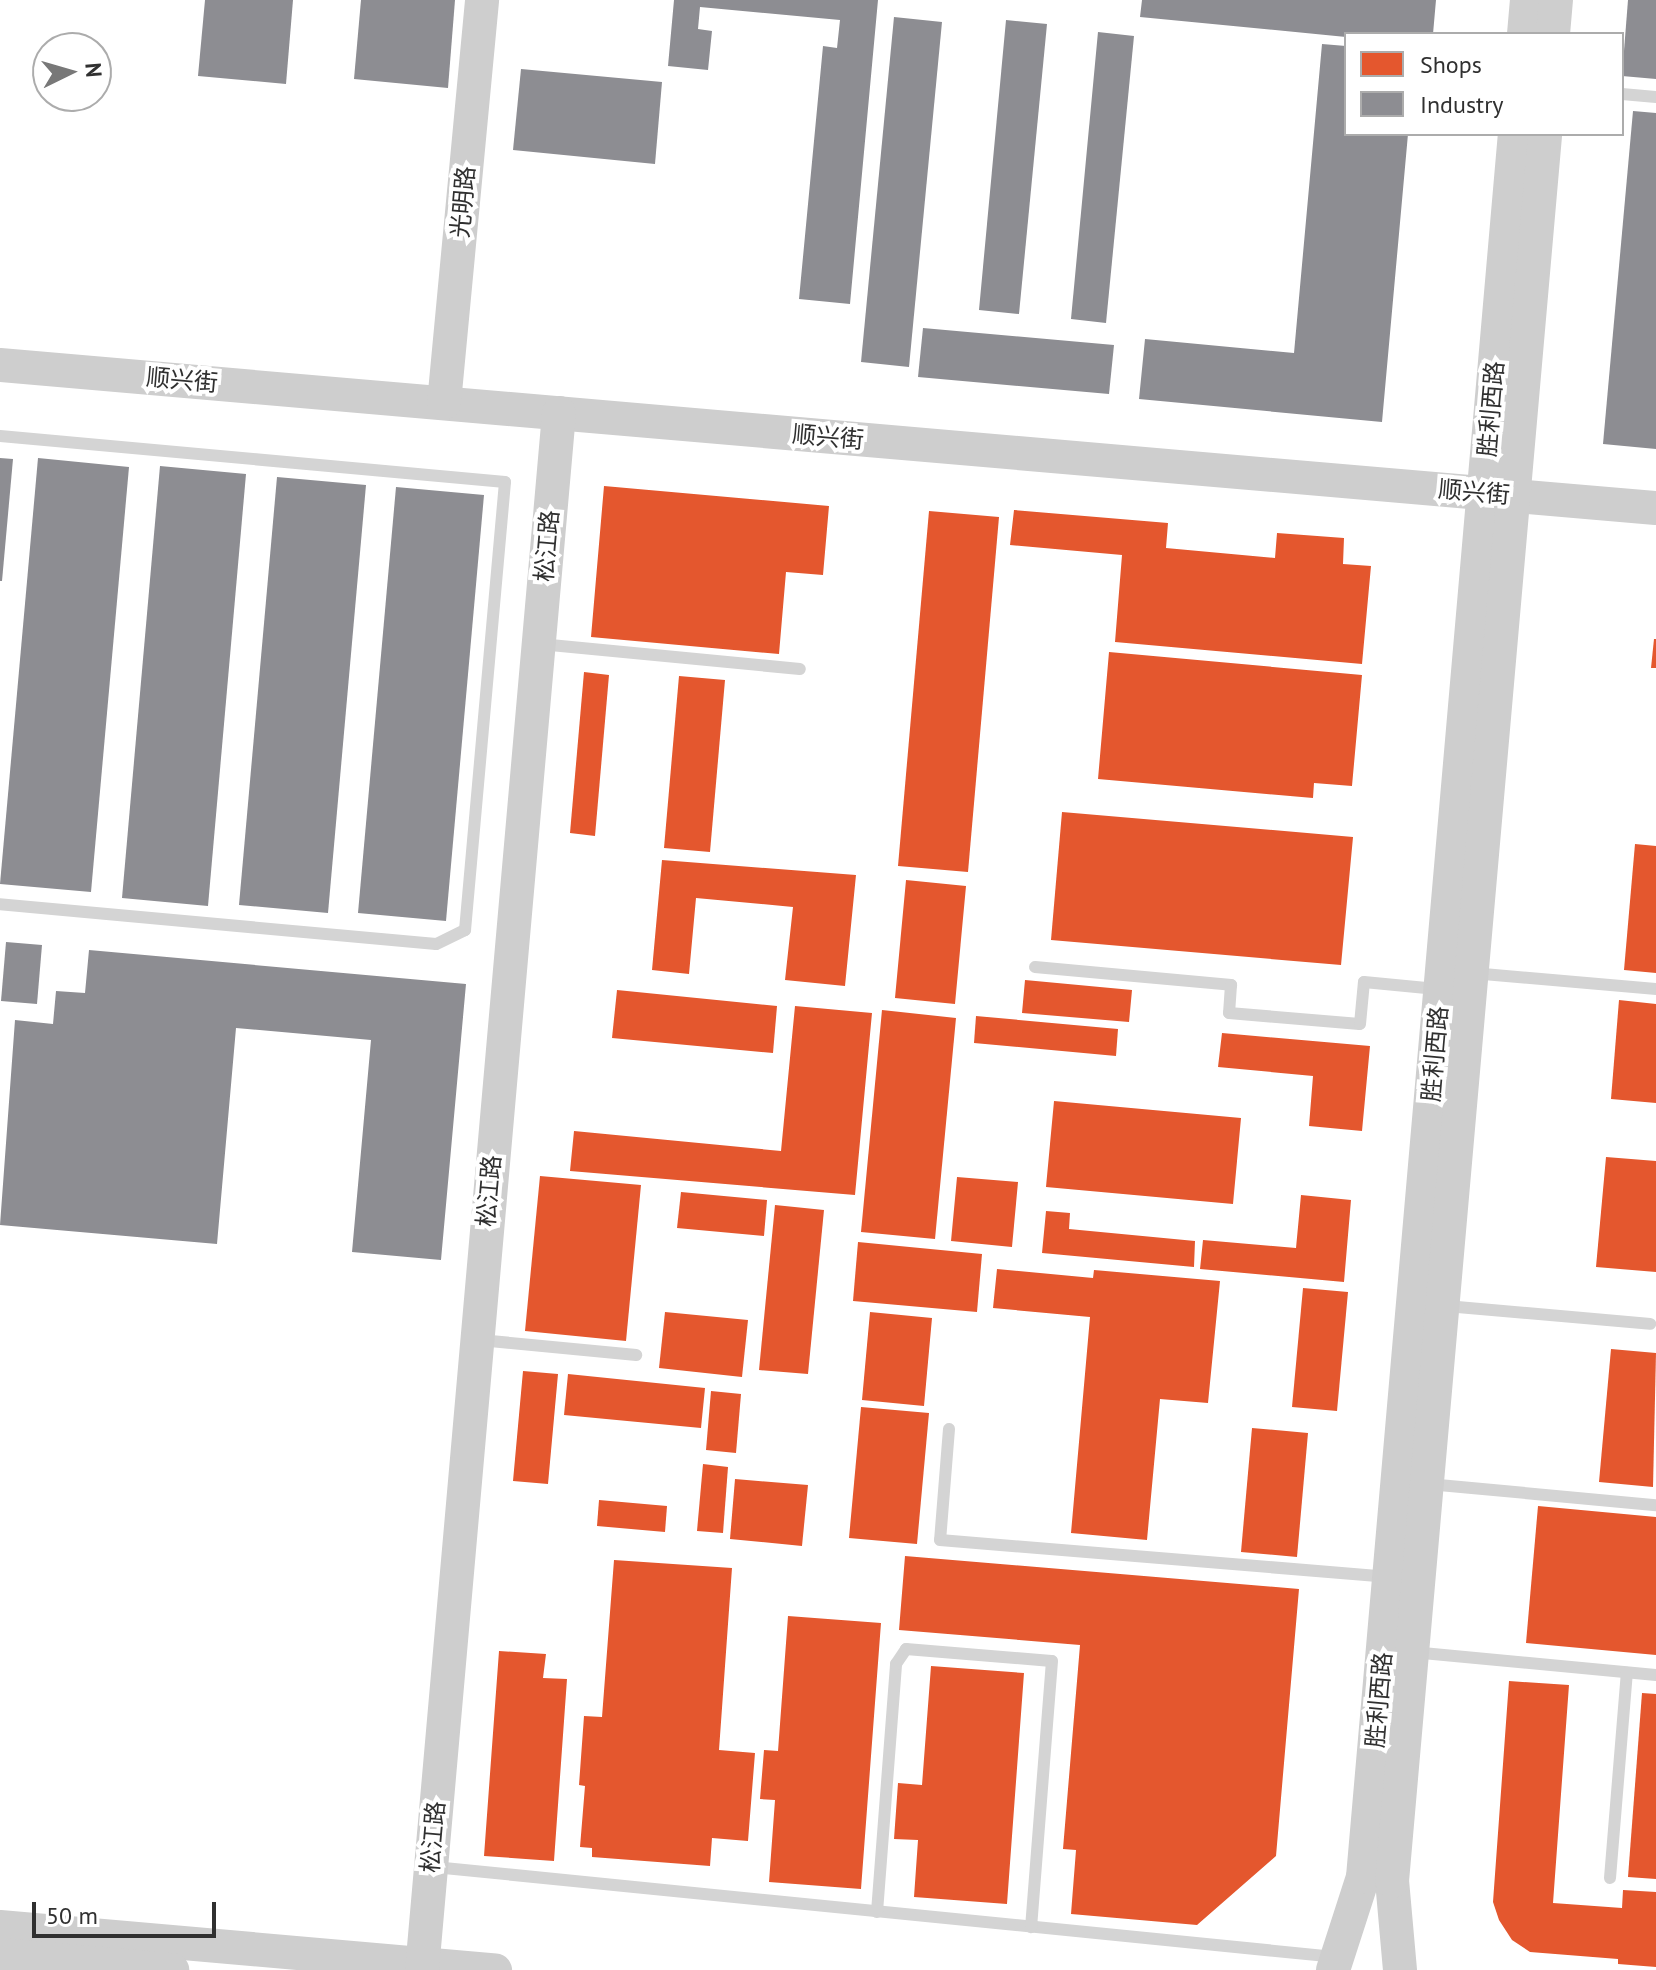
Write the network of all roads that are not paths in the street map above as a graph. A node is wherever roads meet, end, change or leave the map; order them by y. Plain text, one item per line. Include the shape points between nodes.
1 (482, 0) edge
2 (1527, 0) edge
3 (1556, 0) edge
4 (1524, 32) edge
5 (1553, 32) edge
6 (1624, 94) edge
7 (1656, 97) edge
8 (1515, 136) edge
9 (1545, 136) edge
10 (0, 365) edge
11 (444, 403) junction
12 (559, 413) junction
13 (0, 436) edge
14 (1498, 494) junction
15 (1656, 508) edge
16 (538, 644) junction
17 (800, 669) dead end
18 (0, 904) edge
19 (1035, 967) dead end
20 (1471, 973) junction
21 (1441, 989) junction
22 (1656, 989) edge
23 (1442, 1305) junction
24 (1650, 1324) dead end
25 (476, 1339) junction
26 (636, 1355) dead end
27 (949, 1429) dead end
28 (1426, 1484) junction
29 (1656, 1505) edge
30 (1389, 1578) junction
31 (1412, 1652) junction
32 (1627, 1673) junction
33 (1656, 1675) edge
34 (431, 1867) junction
35 (1610, 1878) dead end
36 (877, 1912) junction
37 (0, 1927) edge
38 (1031, 1927) junction
39 (0, 1955) edge
40 (1335, 1964) edge
41 (422, 1967) edge
42 (172, 1970) edge
43 (495, 1970) edge
44 (1400, 1970) edge

1 - 11 main road, 光明路
2 - 4 main road
3 - 5 main road
6 - 7 lane
8 - 14 main road, 胜利西路
9 - 14 main road, 胜利西路
10 - 11 main road, 顺兴街
11 - 12 main road, 顺兴街
12 - 14 main road, 顺兴街
12 - 16 main road, 松江路
13 - 18 lane via 505,482 465,930 436,944
14 - 15 main road, 顺兴街
14 - 20 main road, 胜利西路
14 - 21 main road, 胜利西路
16 - 17 lane
16 - 25 main road, 松江路
19 - 21 lane via 1231,985 1229,1013 1360,1024 1364,982
20 - 22 lane
20 - 23 main road, 胜利西路
21 - 30 main road, 胜利西路
23 - 24 lane
23 - 28 main road, 胜利西路
25 - 26 lane
25 - 34 main road, 松江路
27 - 30 lane via 940,1540
28 - 29 lane
28 - 31 main road, 胜利西路
30 - 40 main road, 胜利西路 via 1363,1877
31 - 32 lane
31 - 44 main road, 胜利西路 via 1392,1881
32 - 33 lane
32 - 35 lane
34 - 36 lane
34 - 41 main road, 松江路
36 - 38 lane
36 - 38 lane via 896,1664 906,1649 1052,1661
37 - 41 main road
38 - 40 lane
39 - 42 main road
41 - 43 main road

